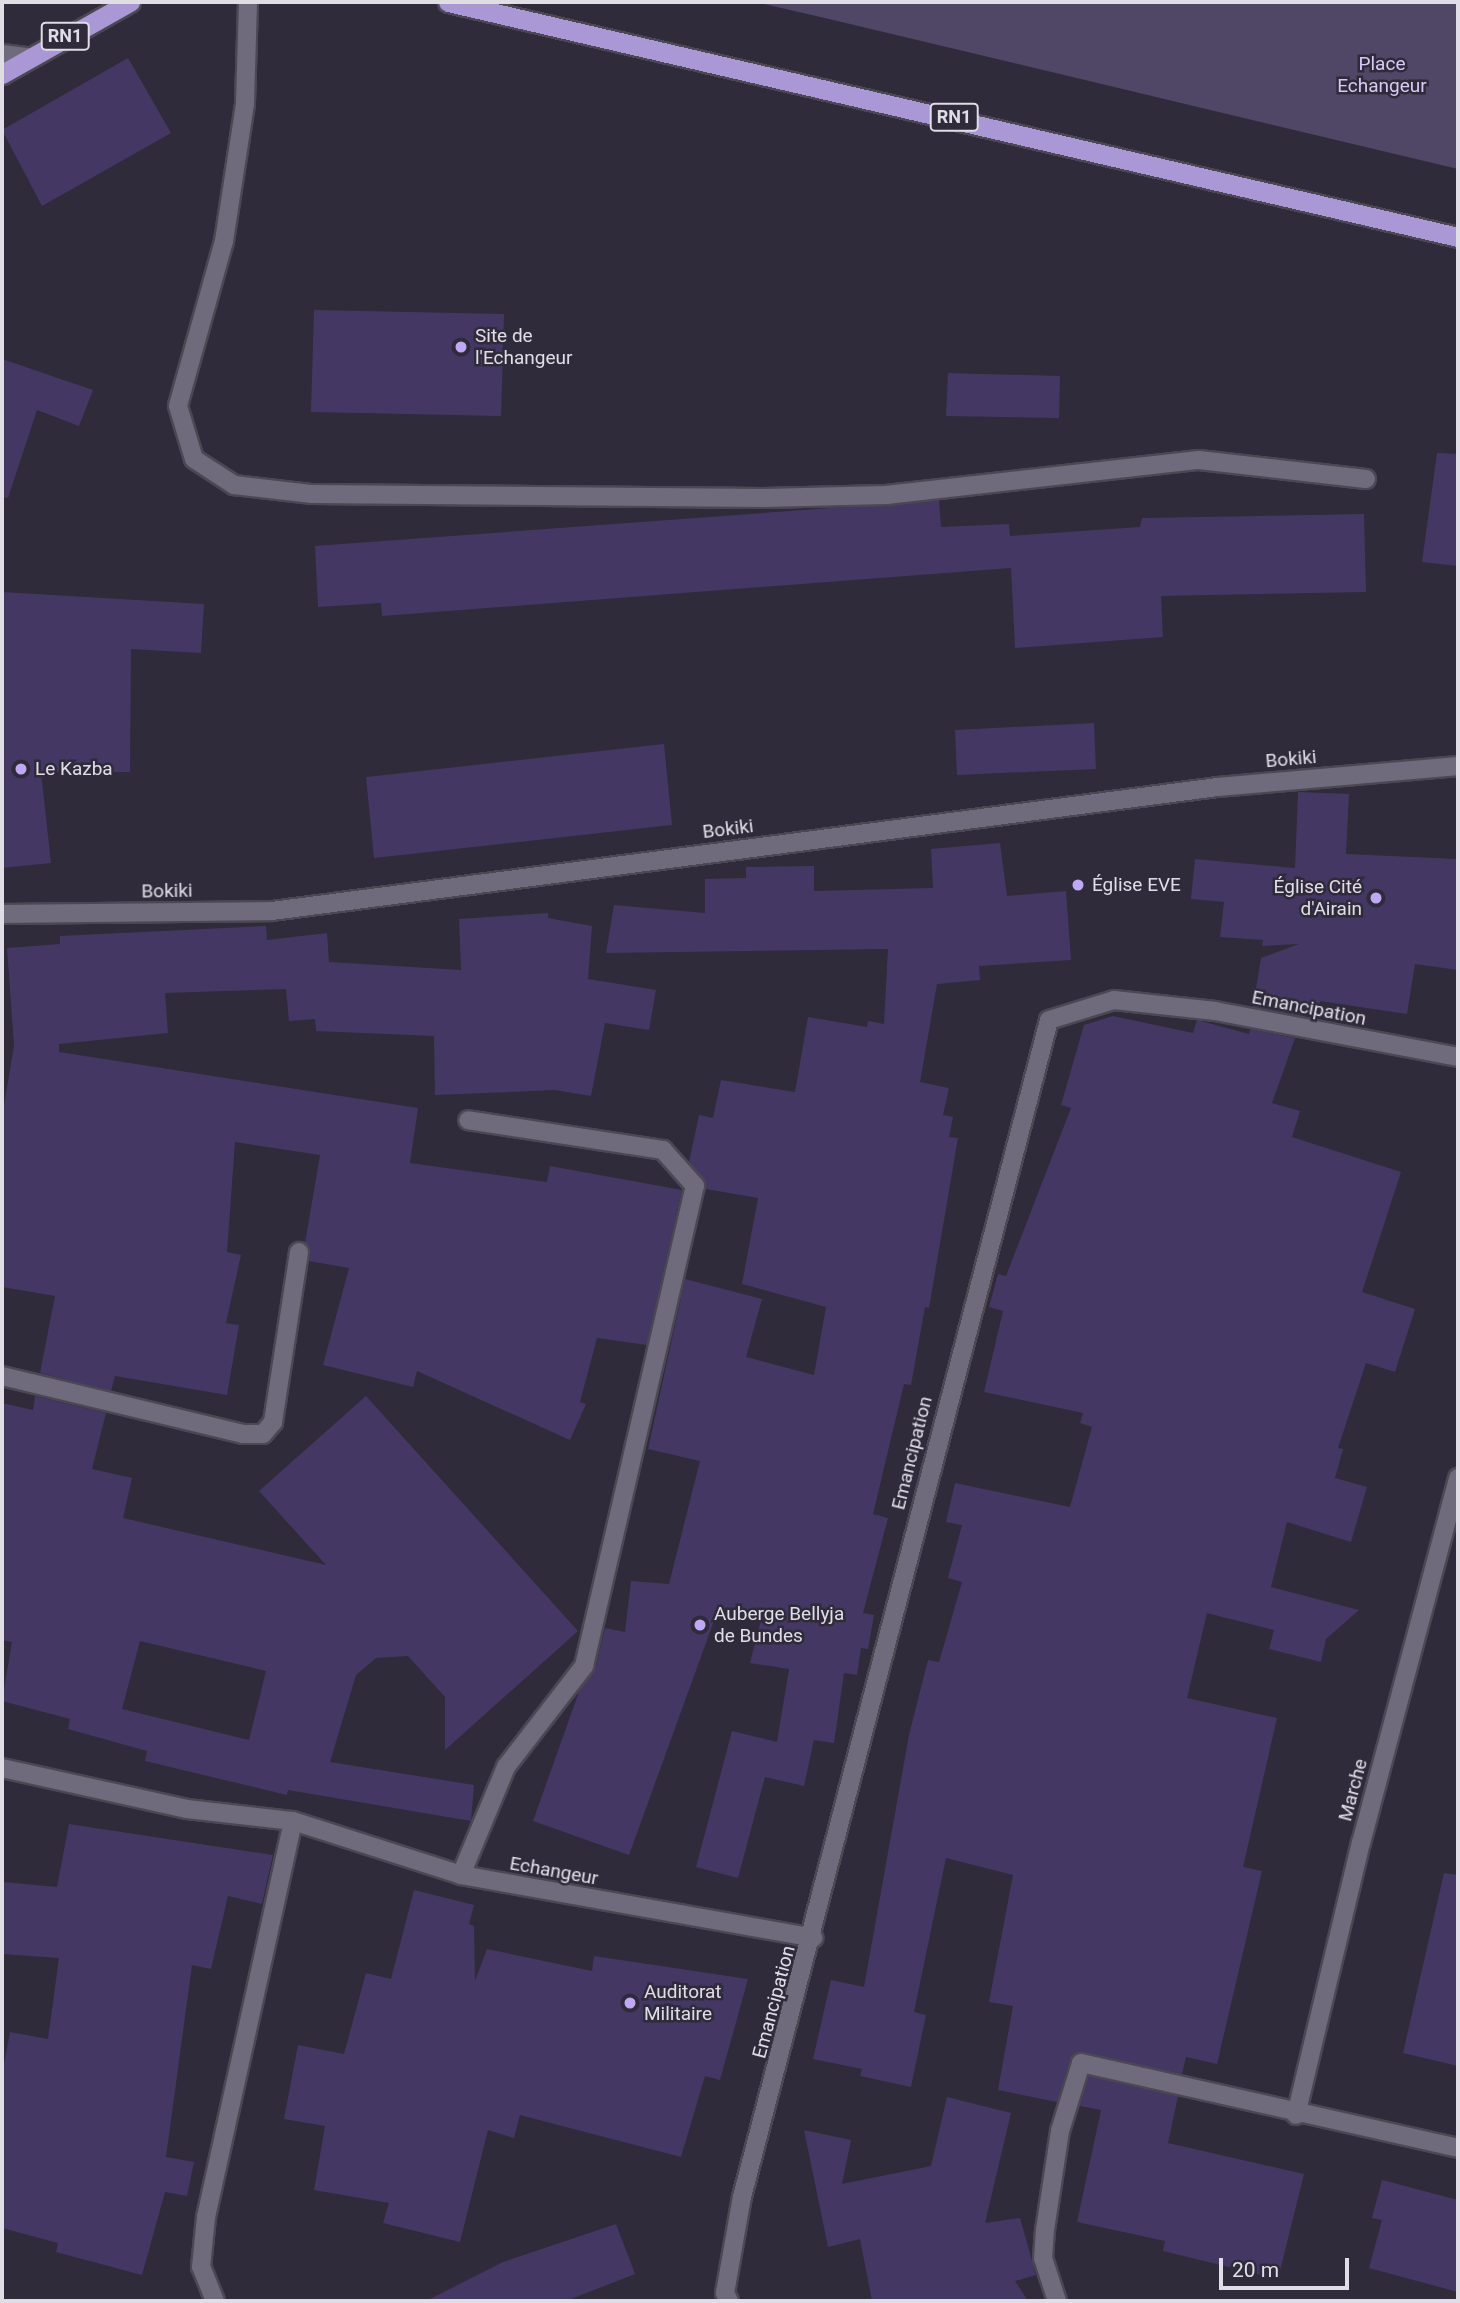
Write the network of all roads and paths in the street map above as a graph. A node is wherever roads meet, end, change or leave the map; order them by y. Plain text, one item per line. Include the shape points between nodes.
1 (130, 2) edge
2 (248, 2) edge
3 (449, 2) edge
4 (2, 54) edge
5 (27, 57) junction
6 (2, 74) edge
7 (1458, 237) edge
8 (1366, 479) dead end
9 (1458, 766) edge
10 (2, 914) edge
11 (1458, 1057) edge
12 (468, 1120) dead end
13 (299, 1252) dead end
14 (2, 1376) edge
15 (1458, 1478) edge
16 (2, 1768) edge
17 (293, 1821) junction
18 (461, 1875) junction
19 (813, 1938) junction
20 (1296, 2115) junction
21 (1458, 2148) edge
22 (215, 2301) edge
23 (729, 2301) edge
24 (1057, 2301) edge

1 - 5 highway, RN1
2 - 8 street via 245,104 224,241 178,406 194,459 234,485 312,494 886,495 1199,460
3 - 7 highway, RN1
4 - 5 street
5 - 6 highway, RN1
9 - 10 street, Bokiki via 1218,787 272,911
11 - 19 street, Emancipation via 1215,1011 1114,1000 1049,1020
12 - 18 street via 663,1150 695,1185 584,1666 506,1767
13 - 14 street via 274,1422 263,1434 243,1434
15 - 20 street, Marche via 1361,1843
16 - 17 street, Echangeur via 187,1808
17 - 18 street, Echangeur
17 - 22 street via 206,2217 201,2267
18 - 19 street, Echangeur
19 - 23 street, Emancipation via 742,2197 725,2293
20 - 21 street
20 - 24 street via 1081,2063 1060,2131 1045,2230 1048,2283

